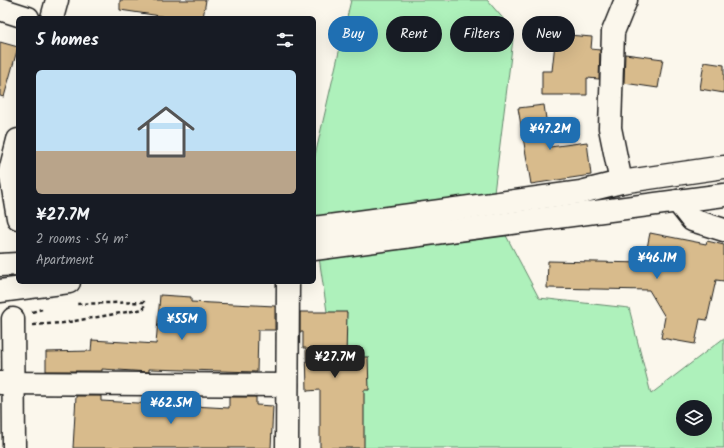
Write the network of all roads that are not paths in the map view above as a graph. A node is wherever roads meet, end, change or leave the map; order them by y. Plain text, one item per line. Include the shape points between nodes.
1 (57, 0) edge
2 (626, 0) edge
3 (0, 9) edge
4 (22, 16) edge
5 (53, 16) edge
6 (16, 148) edge
7 (724, 167) edge
8 (620, 182) junction
9 (724, 195) edge
10 (677, 201) junction
11 (16, 206) edge
12 (316, 228) edge
13 (724, 230) edge
14 (316, 249) edge
15 (16, 264) edge
16 (0, 265) edge
17 (55, 284) edge
18 (288, 284) edge
19 (0, 291) edge
20 (13, 323) road end
21 (6, 384) edge
22 (287, 385) junction
23 (14, 448) edge
24 (287, 448) edge

1 - 5 street
2 - 8 street via 613,32 610,128
3 - 4 street
6 - 11 street via 10,171
7 - 8 street
8 - 12 street via 581,192
9 - 10 street
10 - 13 street via 692,220
10 - 14 street
15 - 16 street
17 - 19 street
18 - 22 street
20 - 21 street
21 - 22 street
21 - 23 street
22 - 24 street

